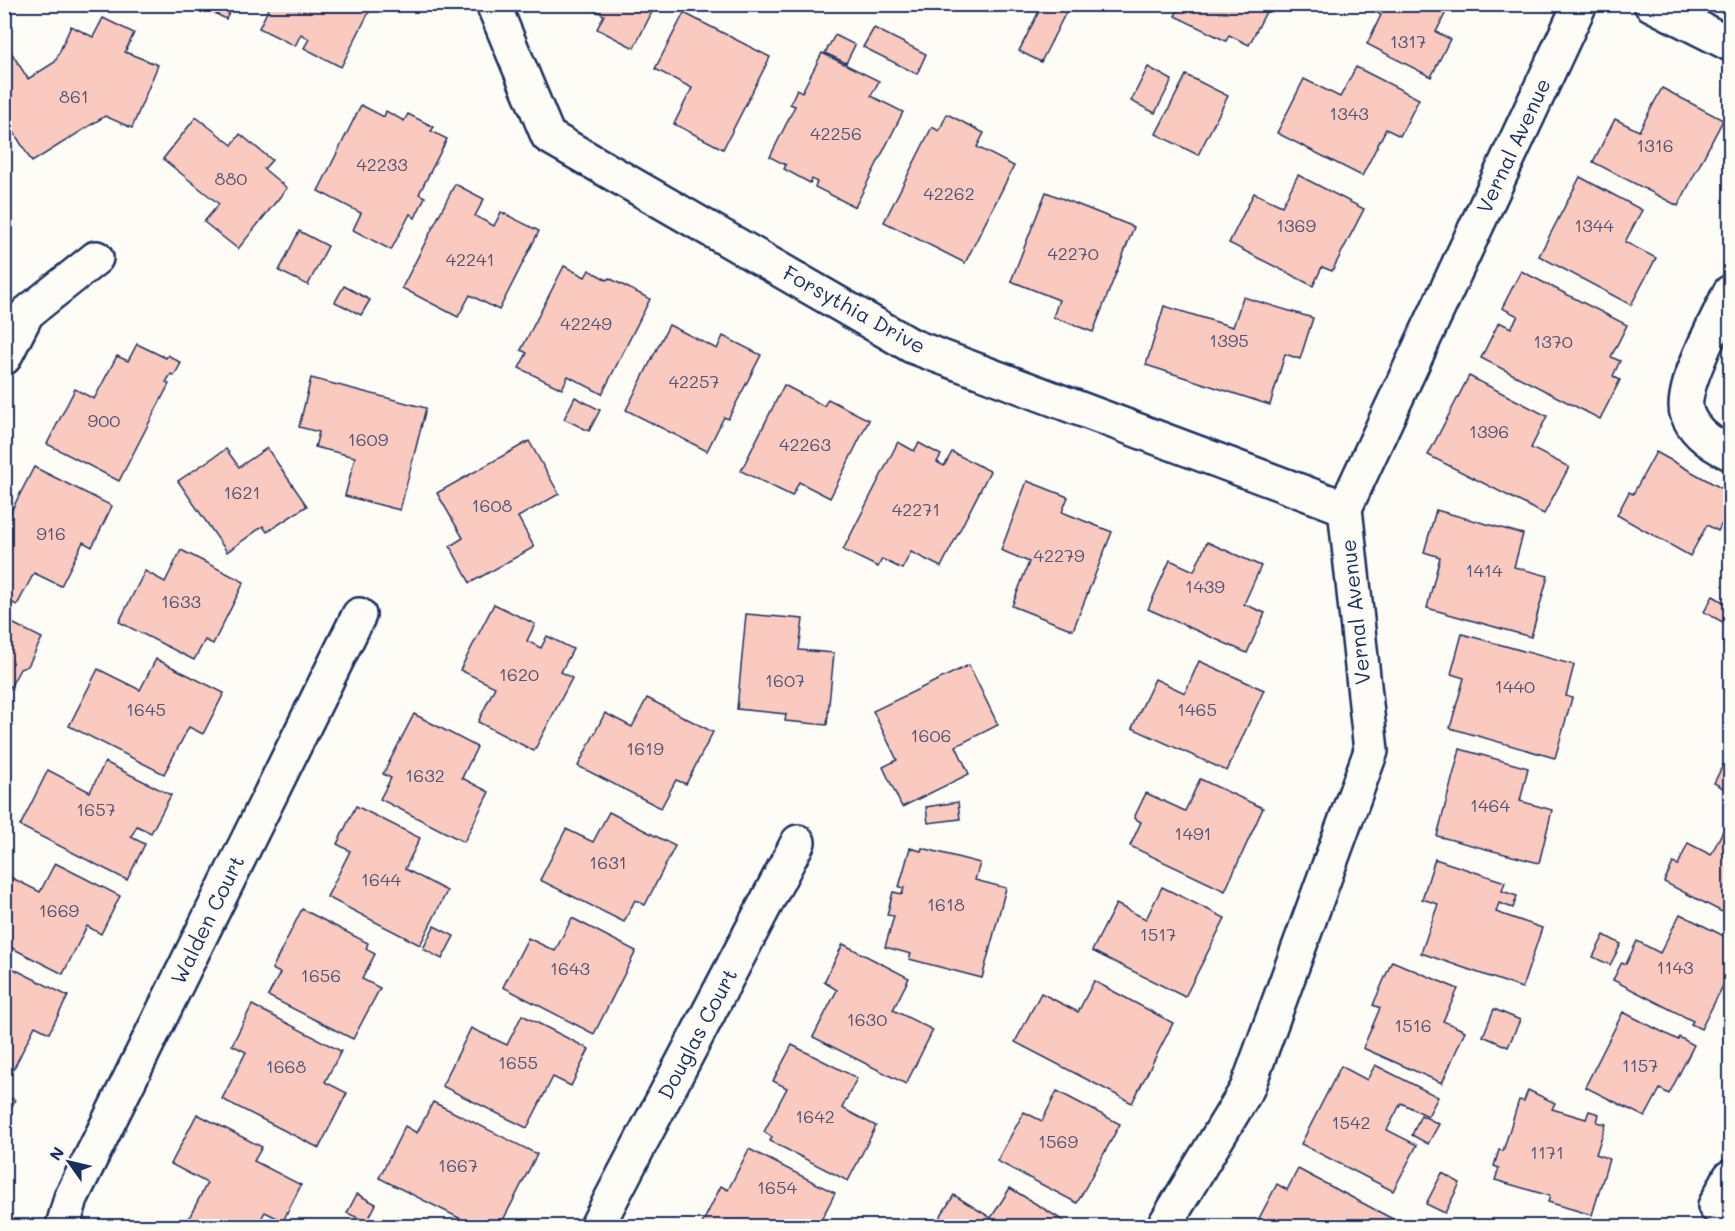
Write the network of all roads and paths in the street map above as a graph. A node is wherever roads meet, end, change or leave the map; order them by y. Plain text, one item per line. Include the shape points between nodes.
1 (493, 4) edge
2 (1580, 4) edge
3 (1651, 4) edge
4 (1731, 44) edge
5 (96, 258) dead end
6 (1731, 292) edge
7 (4, 358) edge
8 (1731, 453) edge
9 (1345, 508) junction
10 (358, 615) dead end
11 (798, 842) dead end
12 (1731, 1177) edge
13 (1731, 1214) edge
14 (63, 1227) edge
15 (597, 1227) edge
16 (1164, 1227) edge

1 - 9 street, Forsythia Drive via 548,136 912,346
2 - 9 street, Vernal Avenue
3 - 4 street
5 - 7 street via 27,313
6 - 8 street via 1690,378 1687,412 1700,433
9 - 16 street, Vernal Avenue via 1371,751 1247,1089
10 - 14 street, Walden Court via 71,1198
11 - 15 street, Douglas Court
12 - 13 street via 1715,1206

